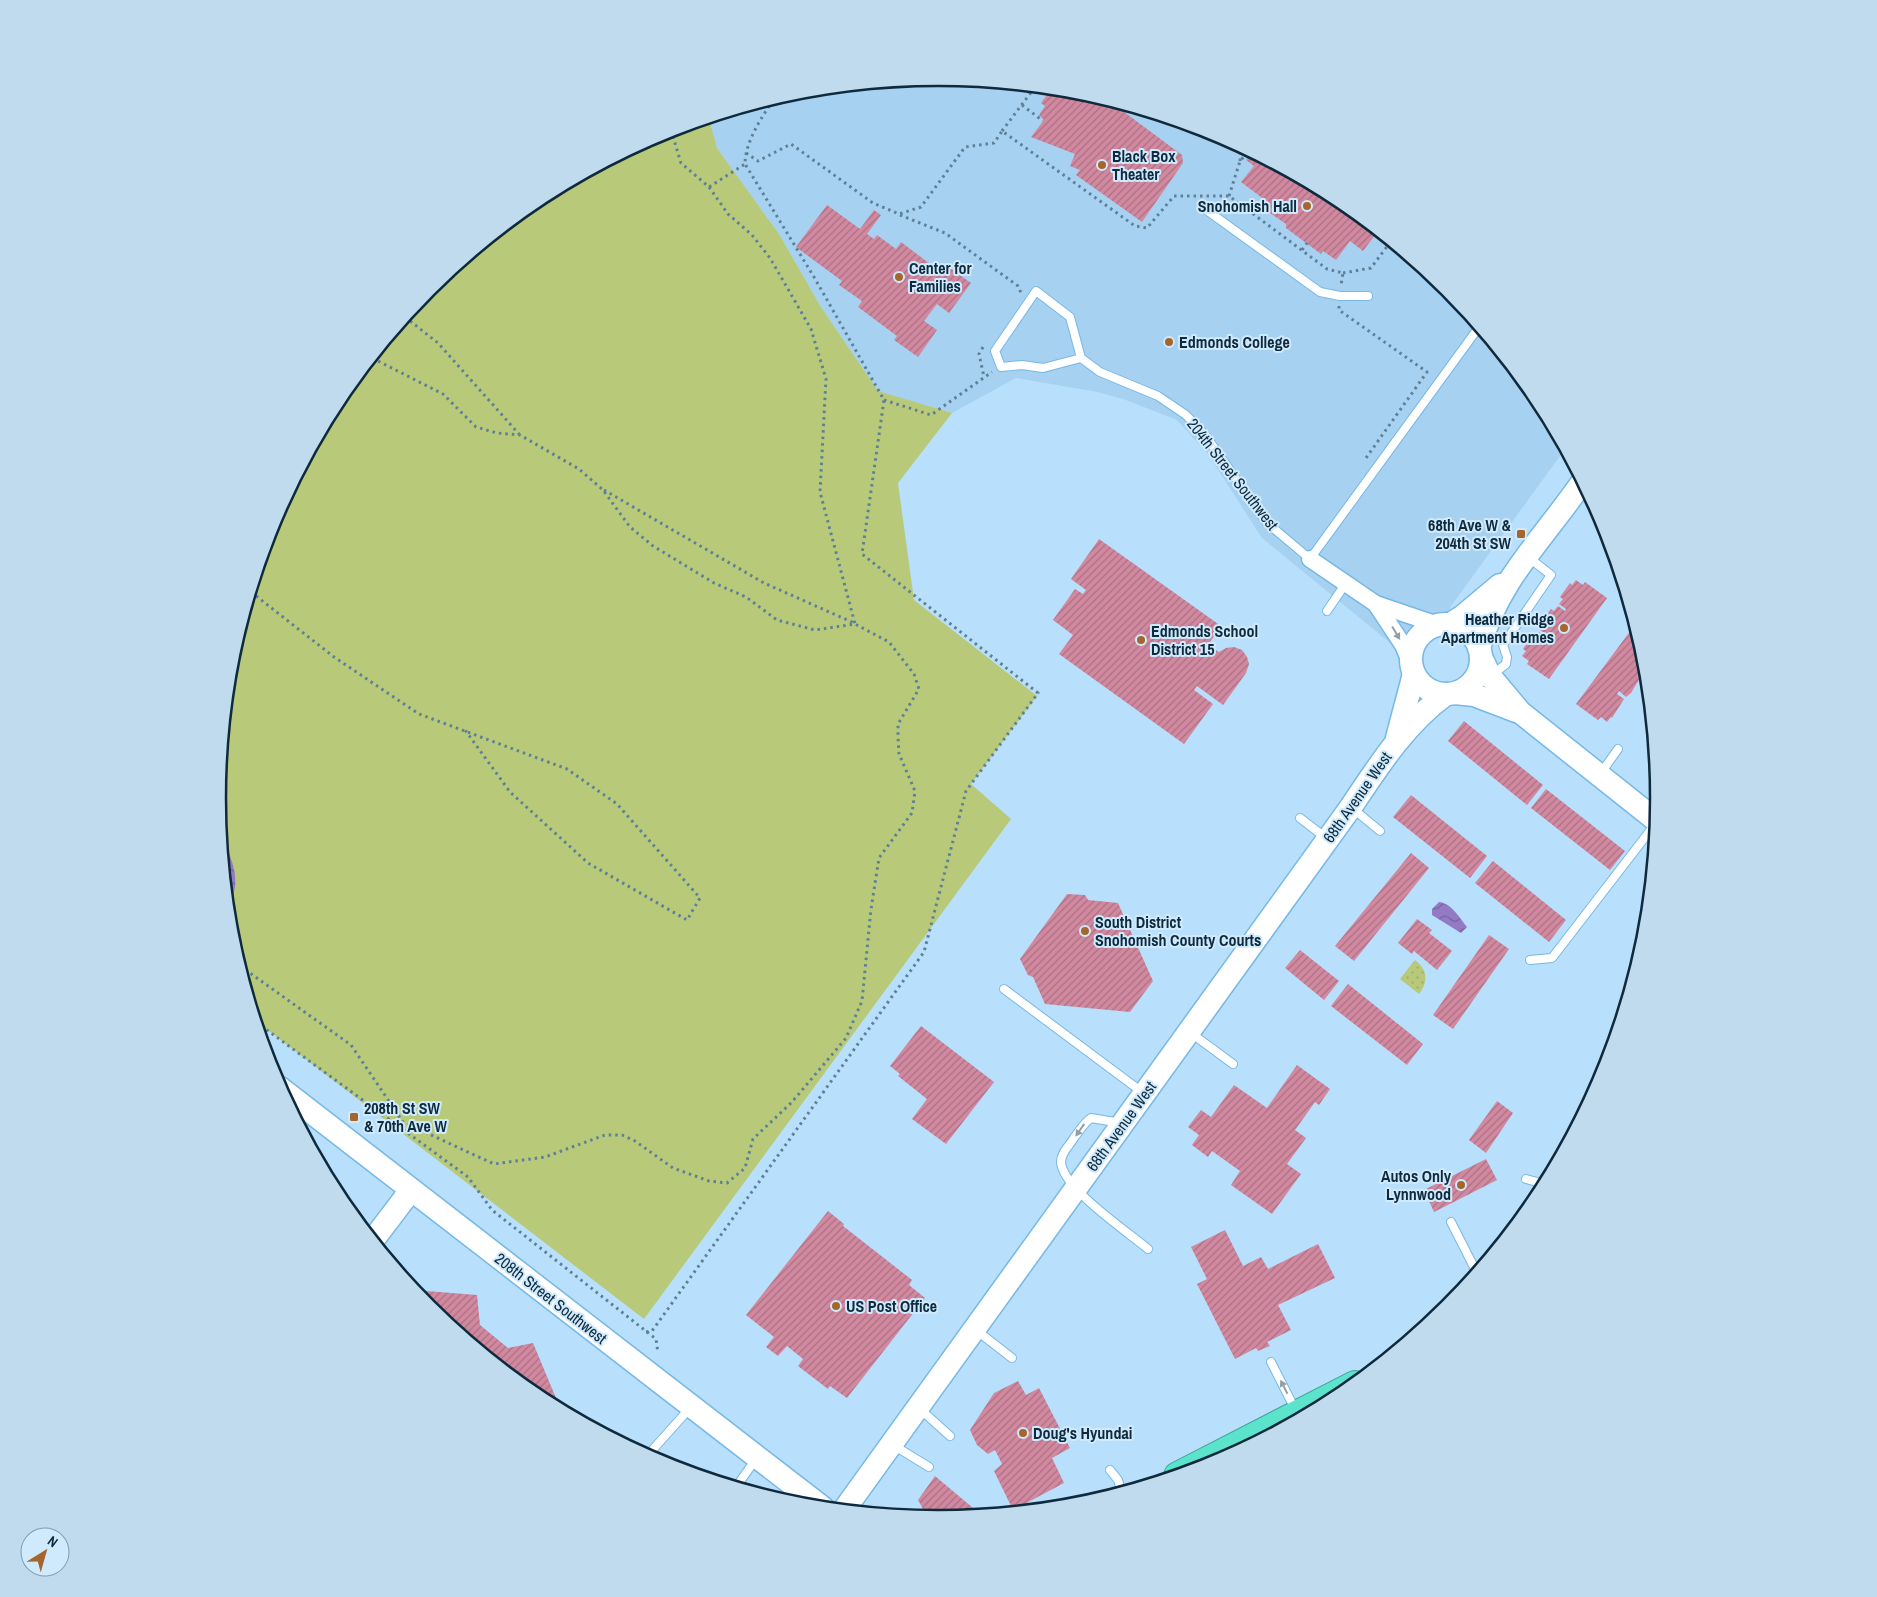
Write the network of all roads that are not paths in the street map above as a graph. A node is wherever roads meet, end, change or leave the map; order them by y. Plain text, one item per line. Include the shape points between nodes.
1 (1205, 209) dead end
2 (1368, 296) dead end
3 (1476, 331) edge
4 (1081, 358) junction
5 (1579, 487) edge
6 (1526, 555) junction
7 (1310, 559) junction
8 (1512, 574) junction
9 (1346, 583) junction
10 (1376, 604) junction
11 (1327, 611) dead end
12 (1444, 625) junction
13 (1483, 660) junction
14 (1413, 669) junction
15 (1450, 694) junction
16 (1520, 712) junction
17 (1396, 740) junction
18 (1618, 749) dead end
19 (1600, 775) junction
20 (1351, 807) junction
21 (1650, 816) edge
22 (1300, 818) dead end
23 (1380, 831) dead end
24 (1650, 831) edge
25 (1328, 839) junction
26 (1530, 960) dead end
27 (1004, 989) dead end
28 (1189, 1032) junction
29 (1233, 1064) dead end
30 (1144, 1094) junction
31 (292, 1098) edge
32 (1123, 1123) junction
33 (1526, 1179) dead end
34 (1538, 1183) edge
35 (1076, 1188) junction
36 (411, 1190) junction
37 (1451, 1222) dead end
38 (376, 1236) edge
39 (1148, 1249) dead end
40 (1474, 1268) edge
41 (974, 1329) junction
42 (1012, 1358) dead end
43 (1271, 1362) dead end
44 (692, 1406) junction
45 (918, 1407) junction
46 (1306, 1408) edge
47 (1296, 1413) junction
48 (950, 1436) dead end
49 (891, 1444) junction
50 (1231, 1448) edge
51 (652, 1450) edge
52 (757, 1457) junction
53 (929, 1467) dead end
54 (1110, 1470) dead end
55 (740, 1482) edge
56 (1120, 1487) edge
57 (811, 1499) edge
58 (847, 1505) edge

1 - 2 lane via 1320,292
3 - 7 lane
4 - 4 lane via 1070,317 1036,291 995,351 1001,367 1044,368
4 - 7 lane, 204th Street Southwest via 1100,372 1158,396 1186,414 1206,436 1266,522
5 - 6 street
6 - 8 street
6 - 13 lane via 1552,575 1503,645 1506,664
7 - 9 street, 204th Street Southwest
8 - 12 street via 1477,605
8 - 13 street via 1490,616
9 - 10 street, 204th Street Southwest
9 - 11 lane
10 - 12 street, 204th Street Southwest
10 -> 14 street, 204th Street Southwest
12 - 13 street via 1467,632
12 - 14 street via 1429,629 1418,640 1412,654
13 - 15 street via 1477,675 1464,689
13 - 16 street
14 - 15 street via 1427,688
14 - 17 street, 68th Avenue West
15 - 16 street via 1474,695
15 - 17 street, 68th Avenue West via 1432,704
16 - 19 street
17 - 20 street, 68th Avenue West
18 - 19 lane
19 - 21 street
20 - 23 lane
20 - 25 street, 68th Avenue West
22 - 25 lane
24 - 26 lane via 1552,958
25 - 28 street, 68th Avenue West
27 - 30 lane
28 - 29 lane
28 - 30 street, 68th Avenue West
30 - 32 street, 68th Avenue West
31 - 36 street, 208th Street Southwest
32 - 35 street, 68th Avenue West
32 -> 35 lane via 1091,1118 1062,1155 1061,1165
33 - 34 lane
35 - 39 lane via 1091,1205
35 - 41 street, 68th Avenue West
36 - 38 street
36 - 44 street, 208th Street Southwest
37 - 40 lane
41 - 42 lane
41 - 45 street, 68th Avenue West
47 -> 43 lane
44 - 51 lane
44 - 52 street, 208th Street Southwest
45 - 48 lane
45 - 49 street, 68th Avenue West
46 - 47 highway
47 - 50 highway
49 - 53 lane
49 - 58 street, 68th Avenue West
52 - 55 lane
52 - 57 street, 208th Street Southwest
54 - 56 lane

